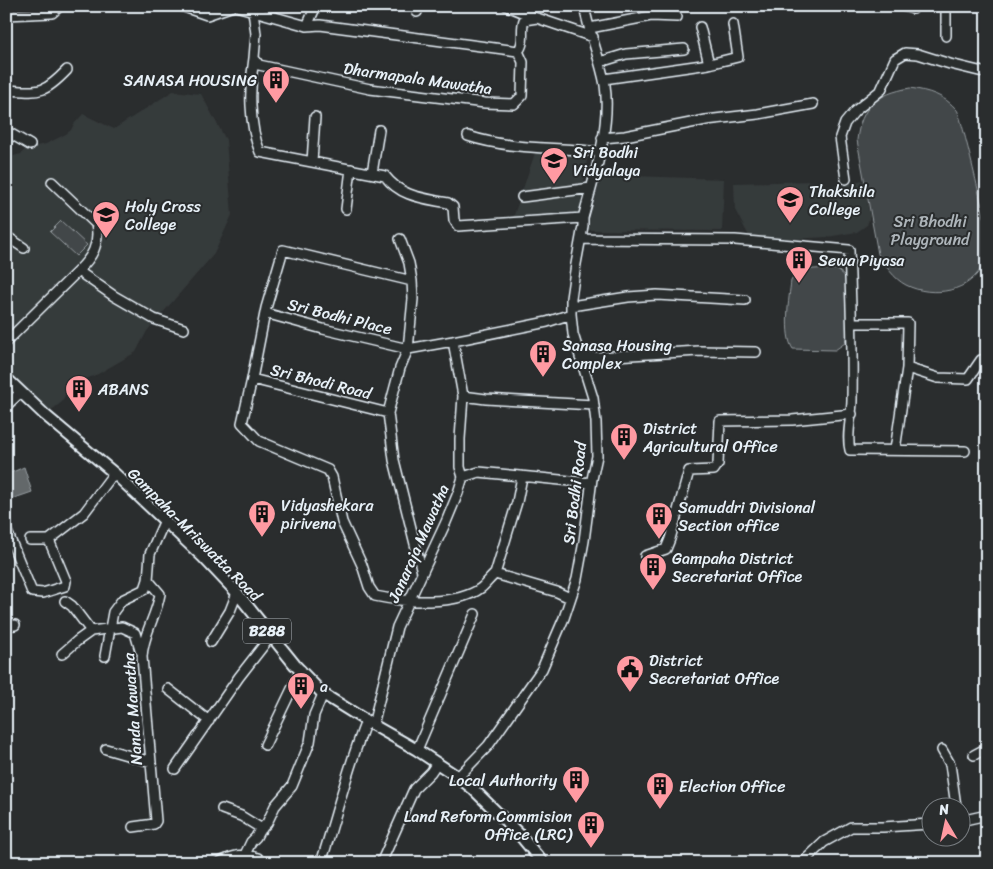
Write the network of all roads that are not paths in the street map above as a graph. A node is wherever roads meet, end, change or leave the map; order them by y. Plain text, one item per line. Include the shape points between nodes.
1 (60, 6) edge
2 (182, 6) edge
3 (235, 6) edge
4 (316, 6) edge
5 (508, 6) edge
6 (584, 6) edge
7 (902, 6) edge
8 (946, 6) edge
9 (913, 9) dead end
10 (253, 11) junction
11 (6, 15) edge
12 (677, 17) dead end
13 (537, 18) junction
14 (733, 24) dead end
15 (307, 26) junction
16 (700, 27) dead end
17 (591, 33) junction
18 (946, 36) dead end
19 (684, 49) dead end
20 (518, 51) junction
21 (254, 58) junction
22 (600, 62) junction
23 (709, 64) junction
24 (67, 70) dead end
25 (987, 73) edge
26 (604, 80) junction
27 (6, 90) edge
28 (813, 104) dead end
29 (315, 117) dead end
30 (379, 130) dead end
31 (6, 131) edge
32 (468, 136) dead end
33 (602, 138) junction
34 (30, 145) dead end
35 (600, 152) junction
36 (312, 162) junction
37 (351, 169) junction
38 (372, 173) junction
39 (846, 179) dead end
40 (52, 182) dead end
41 (591, 188) junction
42 (522, 197) dead end
43 (346, 209) dead end
44 (584, 218) junction
45 (6, 236) edge
46 (581, 238) junction
47 (400, 239) dead end
48 (24, 248) dead end
49 (78, 271) junction
50 (412, 281) junction
51 (745, 300) dead end
52 (571, 310) junction
53 (265, 313) junction
54 (852, 323) junction
55 (184, 329) dead end
56 (453, 341) junction
57 (6, 342) edge
58 (408, 349) junction
59 (756, 352) dead end
60 (580, 358) junction
61 (987, 359) edge
62 (907, 368) junction
63 (6, 378) edge
64 (252, 379) junction
65 (21, 392) junction
66 (463, 396) junction
67 (594, 405) junction
68 (6, 406) edge
69 (388, 413) junction
70 (852, 414) junction
71 (895, 450) junction
72 (966, 450) dead end
73 (114, 474) junction
74 (462, 477) junction
75 (522, 477) junction
76 (591, 483) junction
77 (165, 520) junction
78 (6, 529) edge
79 (30, 540) dead end
80 (49, 540) junction
81 (645, 556) dead end
82 (422, 572) junction
83 (495, 574) junction
84 (148, 580) junction
85 (237, 594) junction
86 (570, 598) junction
87 (409, 600) junction
88 (65, 602) dead end
89 (475, 614) dead end
90 (110, 629) junction
91 (91, 631) junction
92 (271, 636) junction
93 (211, 642) dead end
94 (62, 654) dead end
95 (142, 654) junction
96 (105, 656) dead end
97 (301, 670) junction
98 (168, 689) dead end
99 (323, 694) junction
100 (209, 721) junction
101 (369, 723) junction
102 (265, 745) dead end
103 (106, 748) dead end
104 (987, 748) edge
105 (417, 750) junction
106 (942, 750) dead end
107 (974, 755) dead end
108 (151, 762) junction
109 (437, 763) junction
110 (175, 769) dead end
111 (458, 777) junction
112 (955, 796) edge
113 (222, 808) dead end
114 (987, 815) edge
115 (970, 819) edge
116 (920, 825) edge
117 (132, 827) dead end
118 (262, 829) junction
119 (244, 854) junction
120 (218, 863) edge
121 (241, 863) edge
122 (260, 863) edge
123 (321, 863) edge
124 (381, 863) edge
125 (543, 863) edge
126 (802, 863) edge

1 - 11 street via 52,13
2 - 3 street via 207,15
3 - 10 street
4 - 15 street
5 - 13 street
6 - 17 street, Sri Bodhi Road
7 - 9 street
8 - 18 street
10 - 15 street
10 - 21 street via 256,34
12 - 17 street via 651,16
13 - 17 street
13 - 20 street via 524,20
14 - 23 street via 738,57
15 - 20 street via 320,25
16 - 23 street
17 - 22 street, Sri Bodhi Road
19 - 22 street via 626,54
20 - 21 street, Dharmapala Mawatha via 523,62 522,96 514,104 370,89 259,65
21 - 36 street via 250,82 260,152
22 - 26 street, Sri Bodhi Road
23 - 26 street
24 - 27 street via 44,90
25 - 39 street via 918,54 905,53 895,59 882,90 844,123 840,137
26 - 33 street, Sri Bodhi Road
28 - 33 street
29 - 36 street
30 - 38 street
31 - 34 street
32 - 35 street via 510,146
33 - 35 street, Sri Bodhi Road
35 - 41 street, Sri Bodhi Road
36 - 37 street
37 - 38 street
37 - 43 street
38 - 44 street via 385,176 393,186 412,196 448,203 458,226
40 - 49 street via 96,224 96,247
41 - 42 street
41 - 44 street, Sri Bodhi Road
44 - 46 street, Sri Bodhi Road
45 - 48 street
46 - 52 street, Sri Bodhi Road
46 - 54 street via 735,240 849,250
47 - 50 street
49 - 55 street via 154,319
49 - 57 street
50 - 53 street via 283,250
50 - 58 street
51 - 52 street via 657,294
52 - 56 street via 547,322
52 - 60 street, Sri Bodhi Road
53 - 58 street, Sri Bodhi Place
53 - 64 street
54 - 62 street via 908,323
54 - 70 street
56 - 58 street
56 - 66 street, Janaraja Mawatha
58 - 69 street
59 - 60 street via 699,351
60 - 67 street, Sri Bodhi Road
61 - 62 street via 981,360 968,379 938,378
62 - 71 street
63 - 65 main road, Gampaha-Mriswatta Road / B288
64 - 69 street, Sri Bhodi Road
64 - 87 street, Sri Bhodi Road via 242,423 259,441 328,470 342,522 369,587 375,596
65 - 68 street
65 - 73 main road, Gampaha-Mriswatta Road / B288
66 - 67 street
66 - 74 street, Janaraja Mawatha
67 - 76 street, Sri Bodhi Road via 597,456
69 - 82 street, Sri Bhodi Road via 394,460
70 - 71 street via 850,450
70 - 81 street via 792,420 720,421 718,464 714,470 690,471 666,549
71 - 72 street
73 - 77 main road, Gampaha-Mriswatta Road / B288
73 - 80 street via 84,513
74 - 75 street via 479,472
74 - 82 street, Janaraja Mawatha via 452,508
75 - 76 street
75 - 83 street
76 - 86 street, Sri Bodhi Road via 584,541
77 - 84 street via 150,554
77 - 85 main road, Gampaha-Mriswatta Road / B288
78 - 80 street via 35,593 58,590 66,584
79 - 80 street
82 - 87 street, Janaraja Mawatha
83 - 86 street
83 - 87 street, Sri Bhodi Road via 480,589 465,595 436,601
84 - 90 street via 145,589 122,600 113,612
84 - 95 street, Nanda Mawatha via 160,594
85 - 92 main road, Gampaha-Mriswatta Road / B288
85 - 93 street
86 - 111 street, Sri Bodhi Road via 542,669 488,746
87 - 101 street, Janaraja Mawatha
88 - 91 street via 72,606
89 - 105 street
90 - 91 street
90 - 95 street via 122,627 135,633
90 - 96 street
91 - 94 street
92 - 97 main road, Gampaha-Mriswatta Road / B288
92 - 100 street
95 - 108 street, Nanda Mawatha
97 - 99 main road, Gampaha-Mriswatta Road / B288
97 - 102 street
98 - 100 street
99 - 101 main road, Gampaha-Mriswatta Road / B288
99 - 118 street via 314,715 310,742 300,770
100 - 110 street
101 - 105 main road, Gampaha-Mriswatta Road / B288
101 - 123 street, Janaraja Mawatha via 353,753
103 - 108 street
104 - 107 street
105 - 109 main road, Gampaha-Mriswatta Road / B288
106 - 112 street via 950,764
108 - 117 street, Nanda Mawatha via 156,821
109 - 111 main road, Gampaha-Mriswatta Road / B288
109 - 124 street via 414,789
111 - 125 main road, Gampaha-Mriswatta Road / B288 via 519,834
113 - 118 street
114 - 115 street
116 - 126 street via 851,827 824,842
118 - 119 street
119 - 120 street
119 - 121 street
119 - 122 street via 258,858

